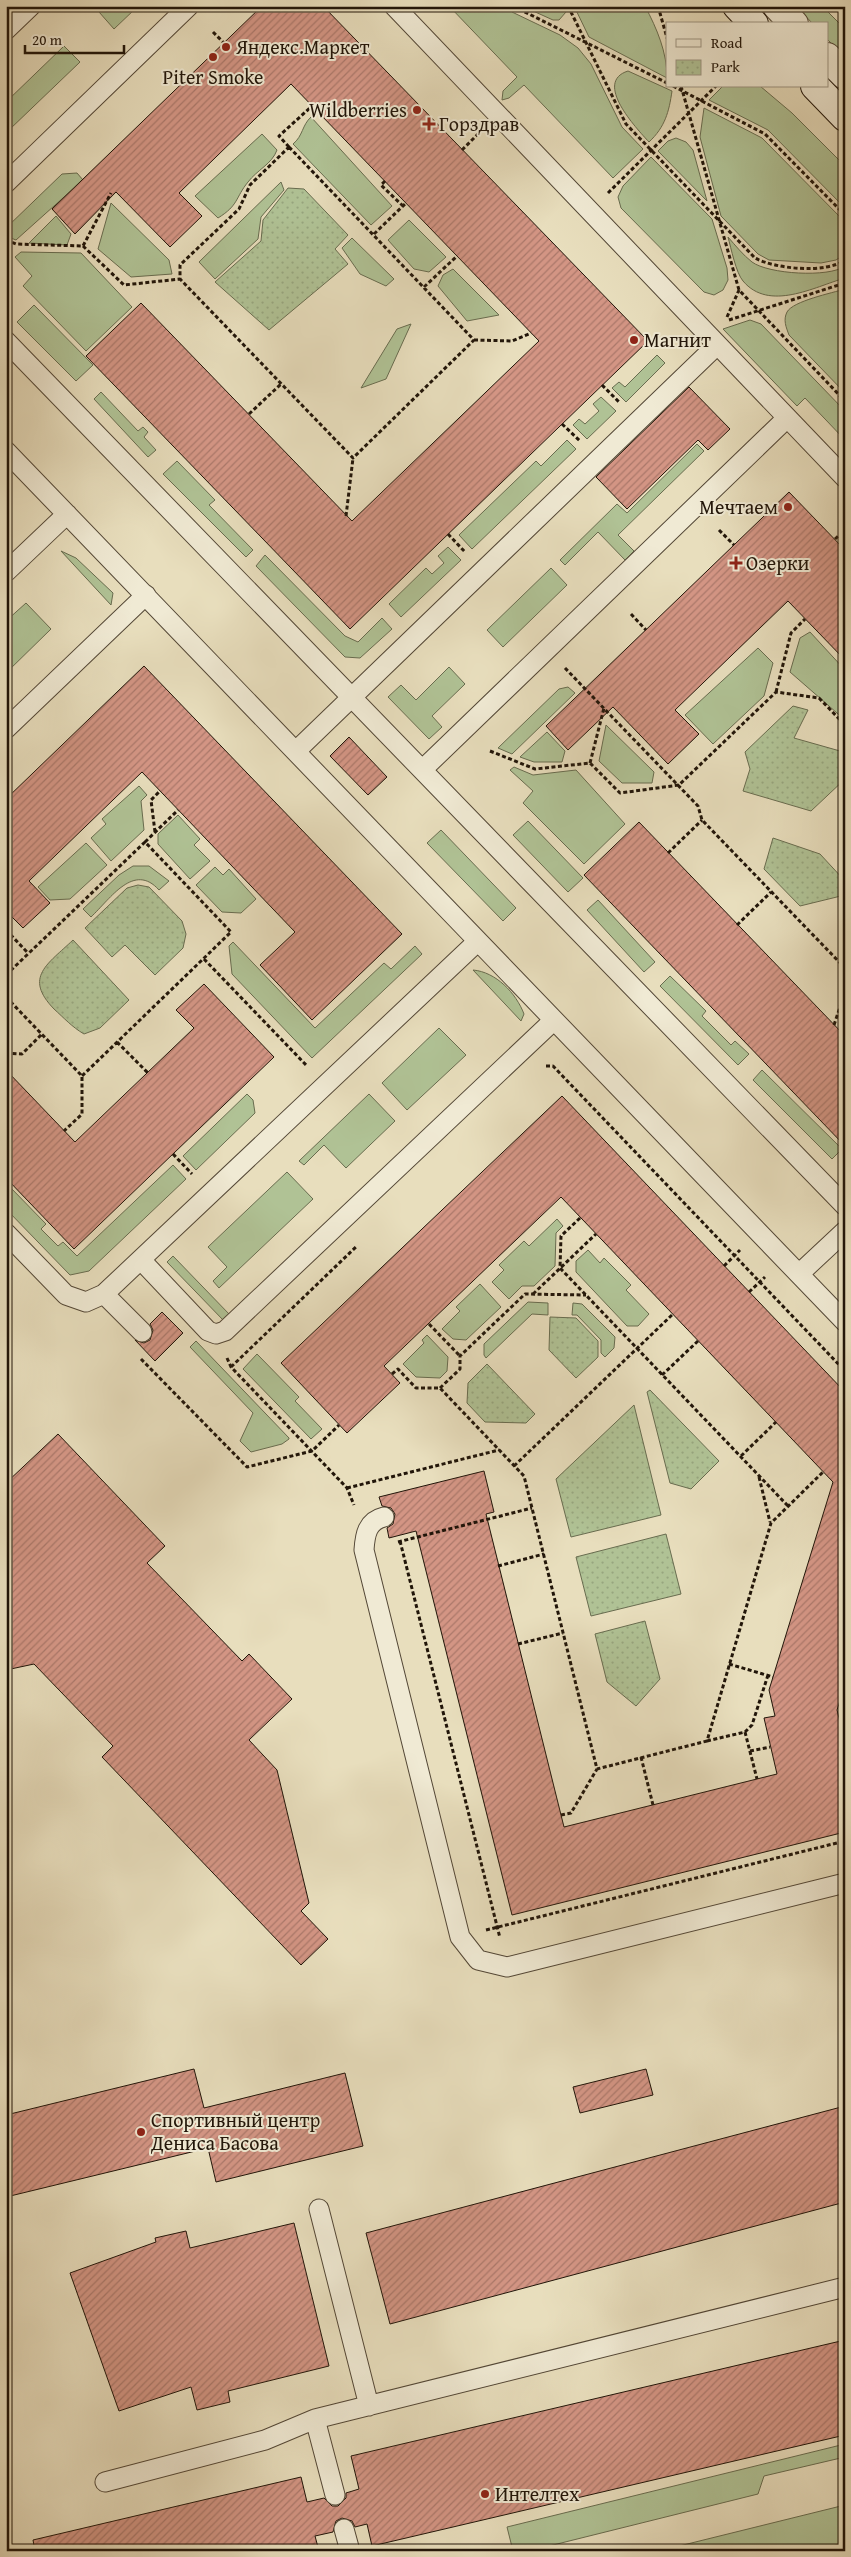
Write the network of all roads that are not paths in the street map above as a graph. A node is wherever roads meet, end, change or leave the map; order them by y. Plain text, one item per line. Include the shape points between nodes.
1 (31, 6) edge
2 (189, 6) edge
3 (394, 6) edge
4 (737, 6) edge
5 (777, 6) edge
6 (752, 22) edge
7 (792, 22) edge
8 (6, 30) edge
9 (828, 58) edge
10 (845, 75) edge
11 (817, 88) edge
12 (845, 117) edge
13 (6, 183) edge
14 (6, 341) edge
15 (717, 345) junction
16 (787, 418) junction
17 (6, 450) edge
18 (845, 478) edge
19 (67, 514) junction
20 (6, 572) edge
21 (146, 595) junction
22 (352, 698) junction
23 (6, 729) edge
24 (296, 751) junction
25 (422, 770) junction
26 (478, 941) junction
27 (554, 1020) junction
28 (845, 1206) edge
29 (845, 1232) edge
30 (6, 1233) edge
31 (141, 1260) junction
32 (799, 1274) junction
33 (104, 1294) junction
34 (845, 1322) edge
35 (142, 1332) dead end
36 (384, 1517) dead end
37 (845, 1883) edge
38 (318, 2209) dead end
39 (845, 2287) edge
40 (369, 2406) junction
41 (315, 2419) junction
42 (105, 2482) dead end
43 (335, 2495) dead end
44 (344, 2530) dead end
45 (350, 2551) edge

1 - 8 lane
2 - 13 lane
3 - 15 lane
4 - 6 main road
5 - 7 main road
9 - 10 main road
11 - 12 main road
14 - 22 lane
15 - 16 lane
15 - 22 lane
16 - 18 lane
16 - 25 lane
17 - 19 lane
19 - 20 lane
19 - 21 lane
21 - 23 lane
21 - 24 lane
22 - 24 lane
22 - 25 lane
24 - 26 lane
25 - 28 lane
26 - 27 lane
26 - 31 lane
27 - 31 lane via 225,1331 216,1334 208,1331
27 - 32 lane
29 - 32 lane
30 - 33 lane via 66,1295 86,1302
31 - 33 lane
32 - 34 lane
33 - 35 lane
36 - 37 lane via 377,1519 366,1531 364,1550 460,1936 478,1960 507,1967
38 - 40 lane
39 - 40 lane
40 - 41 lane
41 - 42 lane via 265,2440
41 - 43 lane
44 - 45 lane

